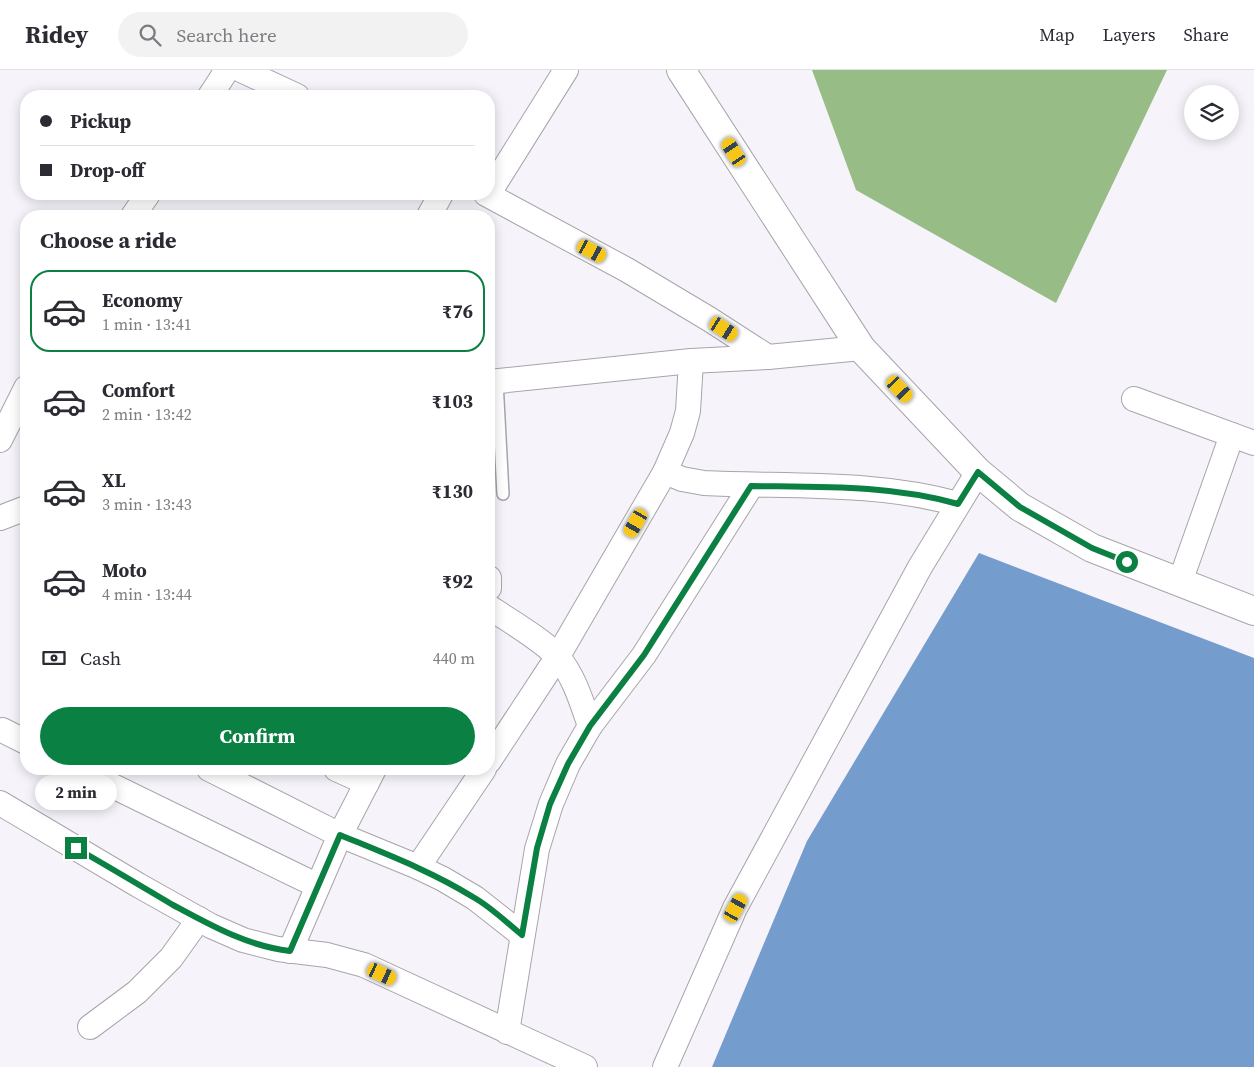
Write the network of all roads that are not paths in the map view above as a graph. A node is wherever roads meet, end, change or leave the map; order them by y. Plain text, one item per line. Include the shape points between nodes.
1 (227, 70) edge
2 (241, 70) edge
3 (566, 70) edge
4 (681, 70) edge
5 (214, 90) edge
6 (284, 90) edge
7 (495, 183) edge
8 (495, 198) edge
9 (861, 348) junction
10 (768, 357) junction
11 (691, 362) junction
12 (495, 382) edge
13 (1134, 398) dead end
14 (20, 400) edge
15 (495, 407) edge
16 (1243, 439) edge
17 (0, 440) edge
18 (666, 472) junction
19 (978, 472) junction
20 (751, 486) junction
21 (502, 494) dead end
22 (958, 504) junction
23 (20, 510) edge
24 (0, 518) edge
25 (1180, 582) junction
26 (495, 611) edge
27 (1254, 611) edge
28 (558, 656) junction
29 (590, 726) junction
30 (2, 730) dead end
31 (20, 739) edge
32 (495, 752) edge
33 (90, 775) edge
34 (221, 775) edge
35 (480, 775) edge
36 (370, 776) edge
37 (0, 803) edge
38 (340, 835) junction
39 (418, 867) junction
40 (318, 886) junction
41 (199, 919) junction
42 (522, 935) junction
43 (290, 951) junction
44 (90, 1027) dead end
45 (507, 1032) junction
46 (585, 1067) edge
47 (665, 1067) edge

1 - 5 street
2 - 6 street
3 - 7 street
4 - 9 main road
8 - 10 street via 627,270
9 - 10 street
9 - 19 main road
10 - 11 street
11 - 12 street
11 - 18 street via 688,411
13 - 16 street
14 - 17 street
15 - 21 lane
16 - 25 street
18 - 20 street via 704,483
18 - 28 street
19 - 22 street
19 - 25 main road via 1020,507 1092,548
20 - 22 street via 899,491
20 - 29 street via 644,655
22 - 47 street via 920,567 736,908
23 - 24 street
25 - 27 main road
26 - 28 street
28 - 29 street via 581,698
28 - 32 street
29 - 42 street via 550,804 537,848
30 - 31 street
33 - 40 street
34 - 38 street
35 - 39 street
36 - 38 street
37 - 41 street
38 - 39 street
38 - 40 street
39 - 42 street via 475,898
40 - 43 street
41 - 43 street via 243,940
41 - 44 street via 171,958 137,992
42 - 45 street
43 - 45 street via 327,954 364,965
45 - 46 street

